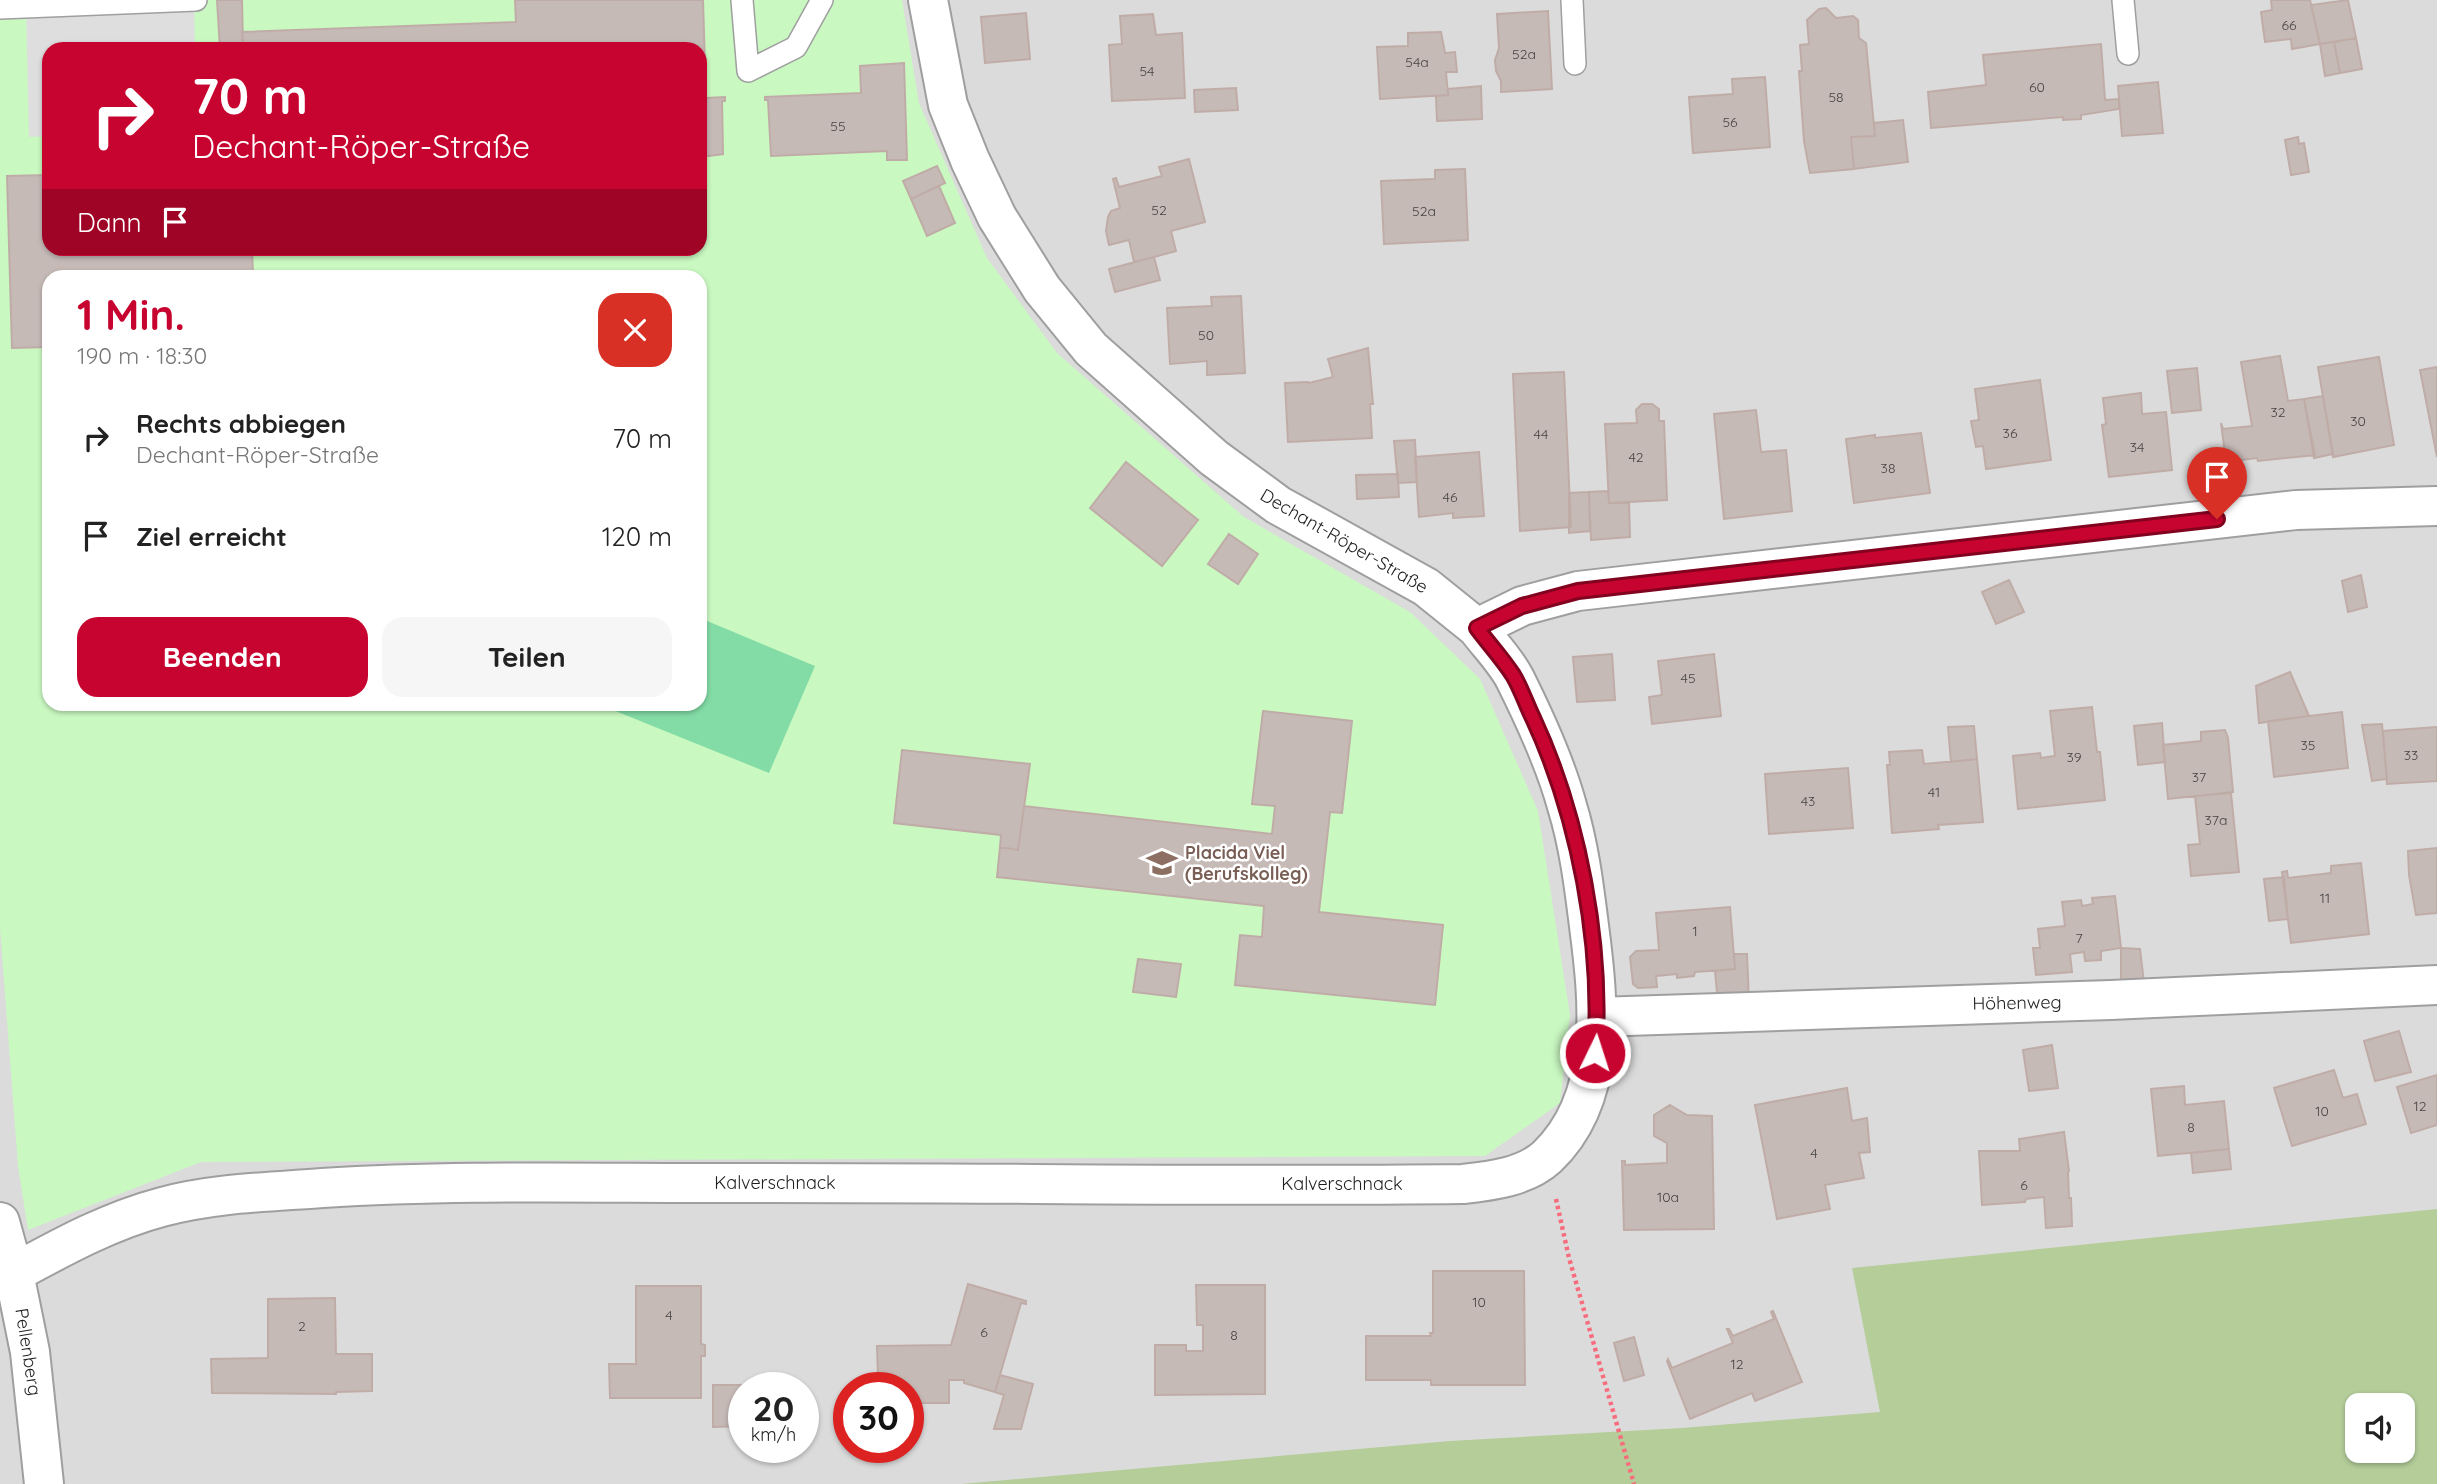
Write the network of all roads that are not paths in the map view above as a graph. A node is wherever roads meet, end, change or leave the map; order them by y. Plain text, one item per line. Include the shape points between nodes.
1 (196, 0) edge
2 (742, 0) edge
3 (822, 0) edge
4 (928, 0) edge
5 (1572, 0) edge
6 (2123, 0) edge
7 (0, 8) edge
8 (2128, 54) dead end
9 (1575, 64) dead end
10 (2437, 506) edge
11 (1477, 628) junction
12 (2437, 985) edge
13 (1597, 1017) junction
14 (0, 1222) edge
15 (14, 1273) junction
16 (44, 1484) edge

1 - 7 lane
2 - 3 lane via 748,71 796,47
4 - 11 street, Dechant-Röper-Straße via 948,105 970,160 1042,289 1091,349 1214,458 1278,505 1426,587
5 - 9 lane
6 - 8 lane
10 - 11 street via 2295,510 1578,591 1522,606
11 - 13 street, Kalverschnack via 1513,676 1567,806 1583,878
12 - 13 street, Höhenweg
13 - 15 street, Kalverschnack via 1595,1053 1577,1116 1546,1158 1494,1180 1463,1184 458,1184 284,1191 199,1200 119,1220
14 - 15 street, Pellenberg
15 - 16 street, Pellenberg via 30,1352

